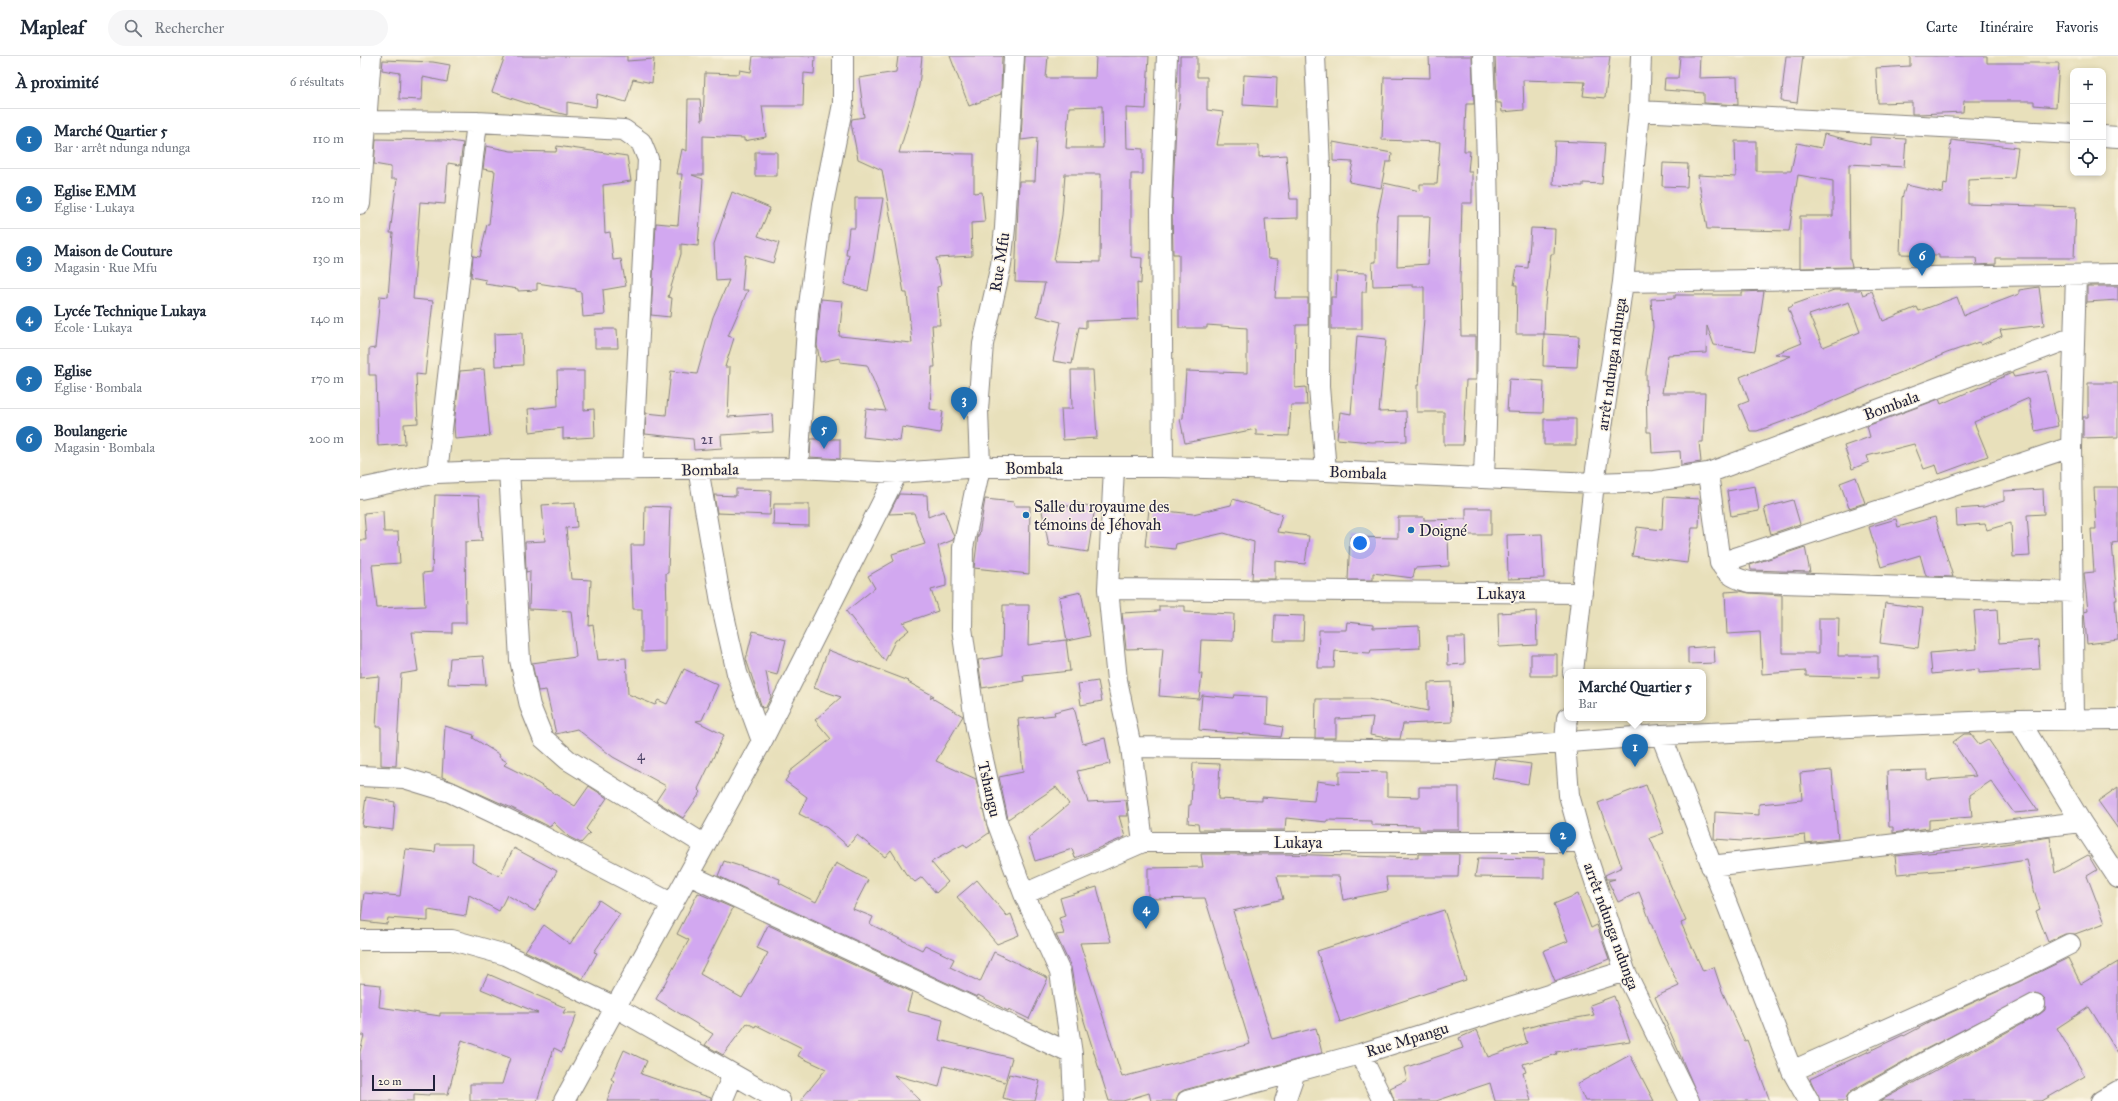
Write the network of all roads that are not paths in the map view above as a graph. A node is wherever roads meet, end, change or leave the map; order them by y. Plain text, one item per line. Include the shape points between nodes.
1 (371, 56) edge
2 (843, 56) edge
3 (1014, 56) edge
4 (1166, 56) edge
5 (1315, 56) edge
6 (1483, 56) edge
7 (1641, 56) edge
8 (1639, 111) junction
9 (363, 120) edge
10 (477, 122) junction
11 (2070, 134) edge
12 (2106, 136) edge
13 (2118, 137) edge
14 (360, 204) edge
15 (2118, 274) edge
16 (2076, 275) junction
17 (1623, 282) junction
18 (2074, 336) junction
19 (2071, 447) junction
20 (980, 467) junction
21 (1163, 467) junction
22 (698, 468) junction
23 (798, 468) junction
24 (1114, 468) junction
25 (509, 470) junction
26 (632, 470) junction
27 (1326, 471) junction
28 (437, 473) junction
29 (897, 473) junction
30 (1708, 473) junction
31 (1484, 477) junction
32 (1594, 483) junction
33 (360, 489) edge
34 (1720, 563) junction
35 (1108, 589) junction
36 (2073, 592) junction
37 (1582, 593) junction
38 (1573, 669) edge
39 (2118, 719) edge
40 (2020, 720) junction
41 (2074, 720) junction
42 (1567, 721) edge
43 (1661, 735) junction
44 (762, 740) junction
45 (1564, 742) junction
46 (1131, 747) junction
47 (360, 776) edge
48 (2081, 822) junction
49 (1143, 842) junction
50 (1582, 842) junction
51 (705, 845) junction
52 (1711, 866) junction
53 (689, 875) junction
54 (2118, 878) edge
55 (1024, 894) junction
56 (673, 904) junction
57 (360, 940) edge
58 (2070, 944) dead end
59 (1625, 971) junction
60 (2035, 1004) dead end
61 (617, 1008) junction
62 (1072, 1054) junction
63 (1360, 1054) junction
64 (1792, 1071) junction
65 (1295, 1072) junction
66 (733, 1075) junction
67 (2118, 1091) edge
68 (564, 1101) edge
69 (722, 1101) edge
70 (780, 1101) edge
71 (1074, 1101) edge
72 (1187, 1101) edge
73 (1285, 1101) edge
74 (1384, 1101) edge
75 (1689, 1101) edge
76 (1809, 1101) edge
77 (1857, 1101) edge
78 (2101, 1101) edge

1 - 9 street
2 - 23 street via 843,104 823,204 808,312
3 - 20 street, Rue Mfu via 1002,258 982,351 978,410
4 - 21 street via 1161,210
5 - 27 street via 1320,168 1319,387
6 - 31 street via 1488,166 1488,379
7 - 8 street, arrêt ndunga ndunga
8 - 11 street
8 - 17 street, arrêt ndunga ndunga
9 - 10 street
9 - 14 street
10 - 26 street via 624,130 641,142 648,159
10 - 28 street
12 - 13 street
15 - 16 street
16 - 17 street
16 - 18 street
17 - 32 street, arrêt ndunga ndunga
18 - 19 street
18 - 30 street, Bombala
19 - 34 street
19 - 36 street
20 - 24 street, Bombala
20 - 29 street, Bombala
20 - 55 street, Tshangu via 963,548 962,628 976,728 998,822
21 - 24 street, Bombala
21 - 27 street, Bombala
22 - 23 street, Bombala
22 - 26 street, Bombala
22 - 44 street via 721,602 737,673
23 - 29 street, Bombala
24 - 35 street
25 - 26 street, Bombala
25 - 28 street, Bombala
25 - 51 street via 520,660 530,706 543,738 568,760
27 - 31 street, Bombala
28 - 33 street, Bombala
29 - 44 street
30 - 32 street, Bombala via 1654,481
30 - 34 street
31 - 32 street, Bombala
32 - 37 street, arrêt ndunga ndunga
34 - 36 street via 1732,576 1750,582
35 - 37 street, Lukaya
35 - 46 street via 1117,680
36 - 41 street
37 - 38 street, arrêt ndunga ndunga
39 - 41 street
40 - 41 street
40 - 43 street
40 - 48 street
42 - 45 street, arrêt ndunga ndunga
43 - 45 street
43 - 52 street
44 - 51 street
45 - 46 street via 1452,751
45 - 50 street, arrêt ndunga ndunga via 1569,794
46 - 49 street
47 - 56 street via 404,778 450,792
48 - 52 street
48 - 54 street
49 - 50 street, Lukaya
49 - 55 street, Lukaya
50 - 59 street, arrêt ndunga ndunga
51 - 53 street
52 - 64 street
53 - 56 street
53 - 62 street
55 - 62 street, Tshangu via 1060,972
56 - 61 street
57 - 61 street via 452,940 506,955
58 - 64 street via 2014,972
59 - 63 street, Rue Mpangu
59 - 75 street, arrêt ndunga ndunga
60 - 77 street via 1924,1062
61 - 66 street
61 - 68 street
62 - 71 street, Tshangu
63 - 65 street, Rue Mpangu
63 - 74 street
64 - 76 street
65 - 72 street, Rue Mpangu
65 - 73 street
66 - 69 street
66 - 70 street
67 - 78 street

